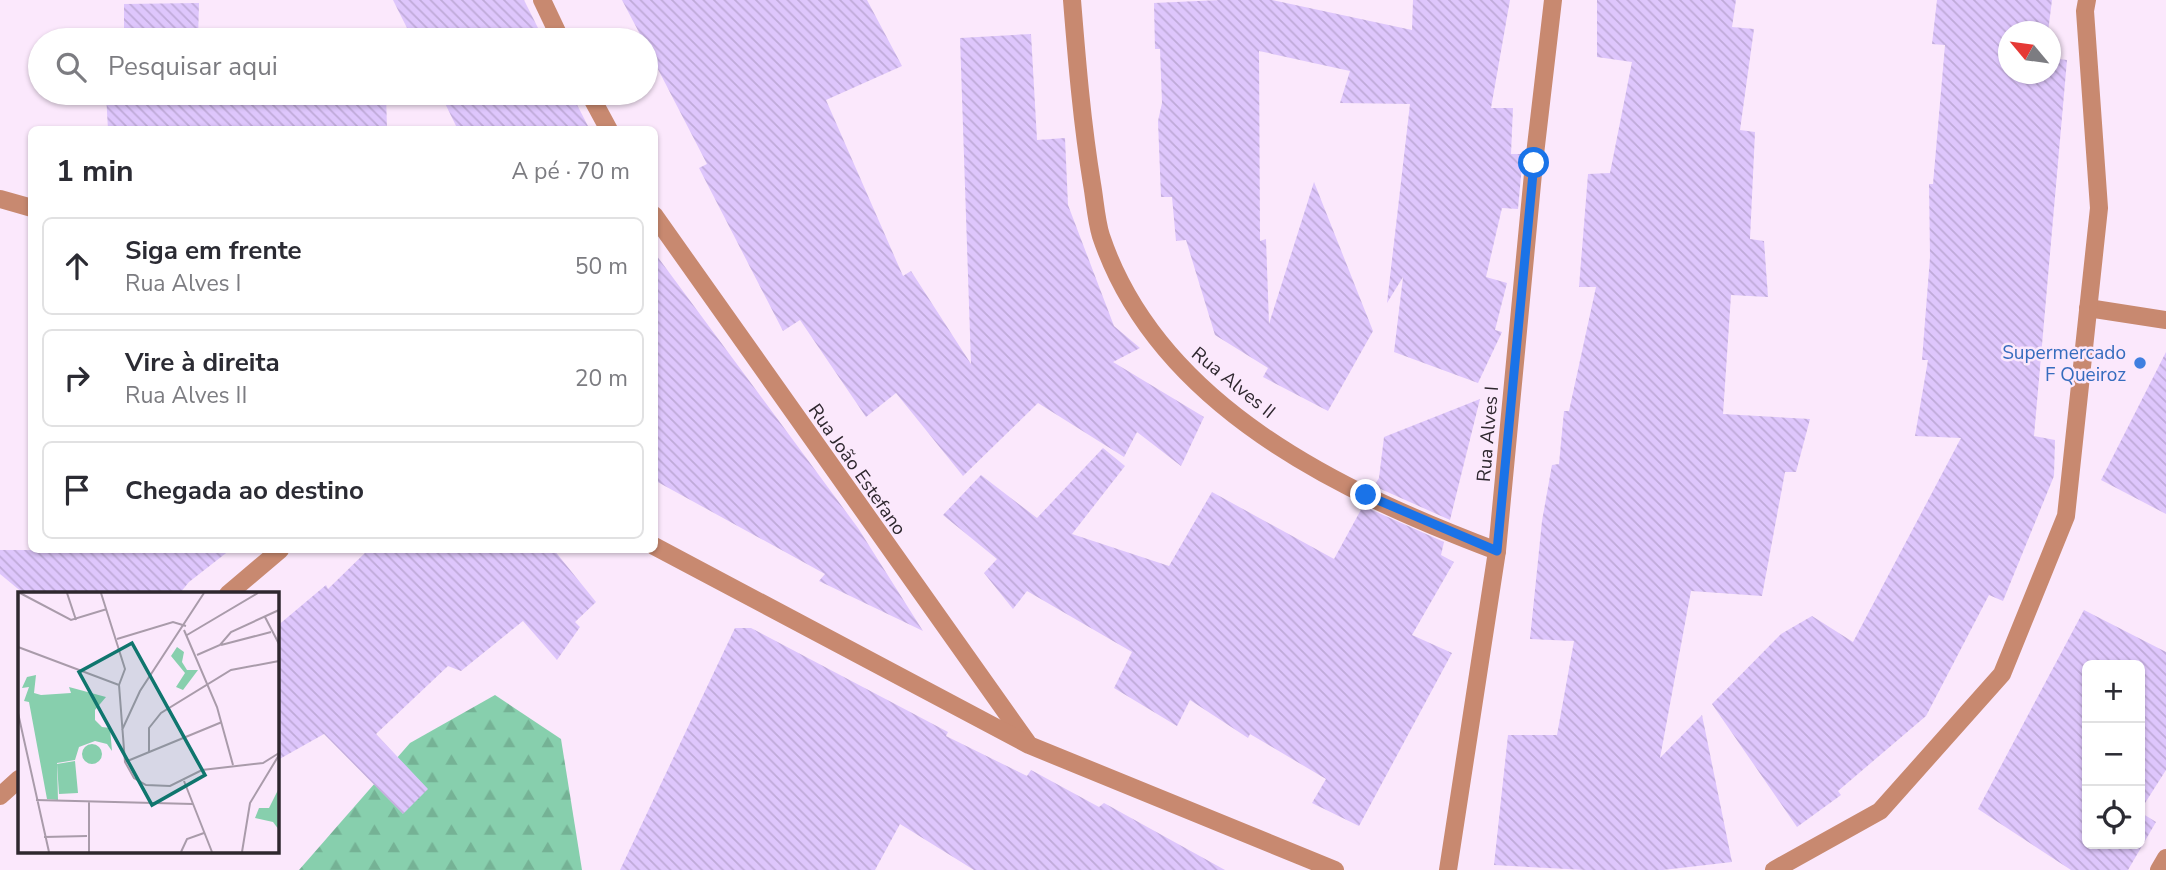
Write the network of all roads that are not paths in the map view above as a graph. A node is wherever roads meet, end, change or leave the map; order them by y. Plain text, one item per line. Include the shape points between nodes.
1 (542, 0) edge
2 (1072, 0) edge
3 (1553, 0) edge
4 (2087, 0) edge
5 (555, 28) edge
6 (595, 105) edge
7 (607, 126) edge
8 (0, 199) edge
9 (28, 207) edge
10 (658, 221) edge
11 (2088, 308) junction
12 (2166, 320) edge
13 (658, 548) edge
14 (1497, 551) junction
15 (276, 553) edge
16 (229, 592) edge
17 (1029, 745) junction
18 (18, 780) edge
19 (0, 796) edge
20 (2166, 858) edge
21 (1335, 870) edge
22 (1448, 870) edge
23 (1774, 870) edge
24 (2159, 870) edge

1 - 5 street
2 - 14 street, Rua Alves II via 1083,130 1100,234 1122,288 1151,334 1189,377 1306,463 1377,500
3 - 14 street, Rua Alves I
4 - 11 street via 2099,208
6 - 7 street
8 - 9 street
10 - 17 street, Rua João Estefano
11 - 12 street
11 - 23 street via 2066,516 2002,674 1880,811
13 - 17 street
14 - 22 street, Rua Alves I
15 - 16 street
17 - 21 street
18 - 19 street
20 - 24 street

